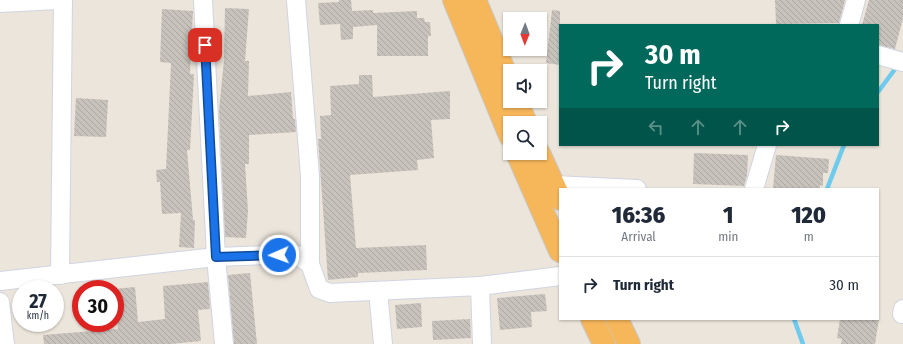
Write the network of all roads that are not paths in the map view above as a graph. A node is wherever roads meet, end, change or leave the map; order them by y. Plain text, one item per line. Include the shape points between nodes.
1 (58, 0) edge
2 (63, 0) edge
3 (203, 0) edge
4 (296, 0) edge
5 (454, 0) edge
6 (475, 0) edge
7 (856, 0) edge
8 (0, 3) edge
9 (849, 24) edge
10 (879, 55) edge
11 (901, 62) edge
12 (503, 67) edge
13 (503, 119) edge
14 (767, 146) edge
15 (520, 160) edge
16 (542, 160) edge
17 (754, 188) edge
18 (557, 192) edge
19 (559, 249) edge
20 (216, 257) junction
21 (310, 264) junction
22 (60, 275) junction
23 (559, 276) edge
24 (0, 281) edge
25 (480, 286) junction
26 (378, 291) junction
27 (0, 302) edge
28 (592, 320) edge
29 (617, 320) edge
30 (5, 344) edge
31 (224, 344) edge
32 (383, 344) edge
33 (482, 344) edge
34 (604, 344) edge
35 (629, 344) edge

1 - 8 street
2 - 22 street
3 - 20 street
4 - 21 street via 310,176
5 - 13 highway
6 - 12 highway
7 - 9 street
10 - 11 street
14 - 17 street
15 - 19 highway
16 - 18 highway
20 - 21 street via 295,254
20 - 22 street
20 - 31 street
21 - 26 street via 315,283 322,292
22 - 24 street
23 - 25 street
25 - 26 street
25 - 33 street
26 - 32 street
27 - 30 street
28 - 34 highway
29 - 35 highway

